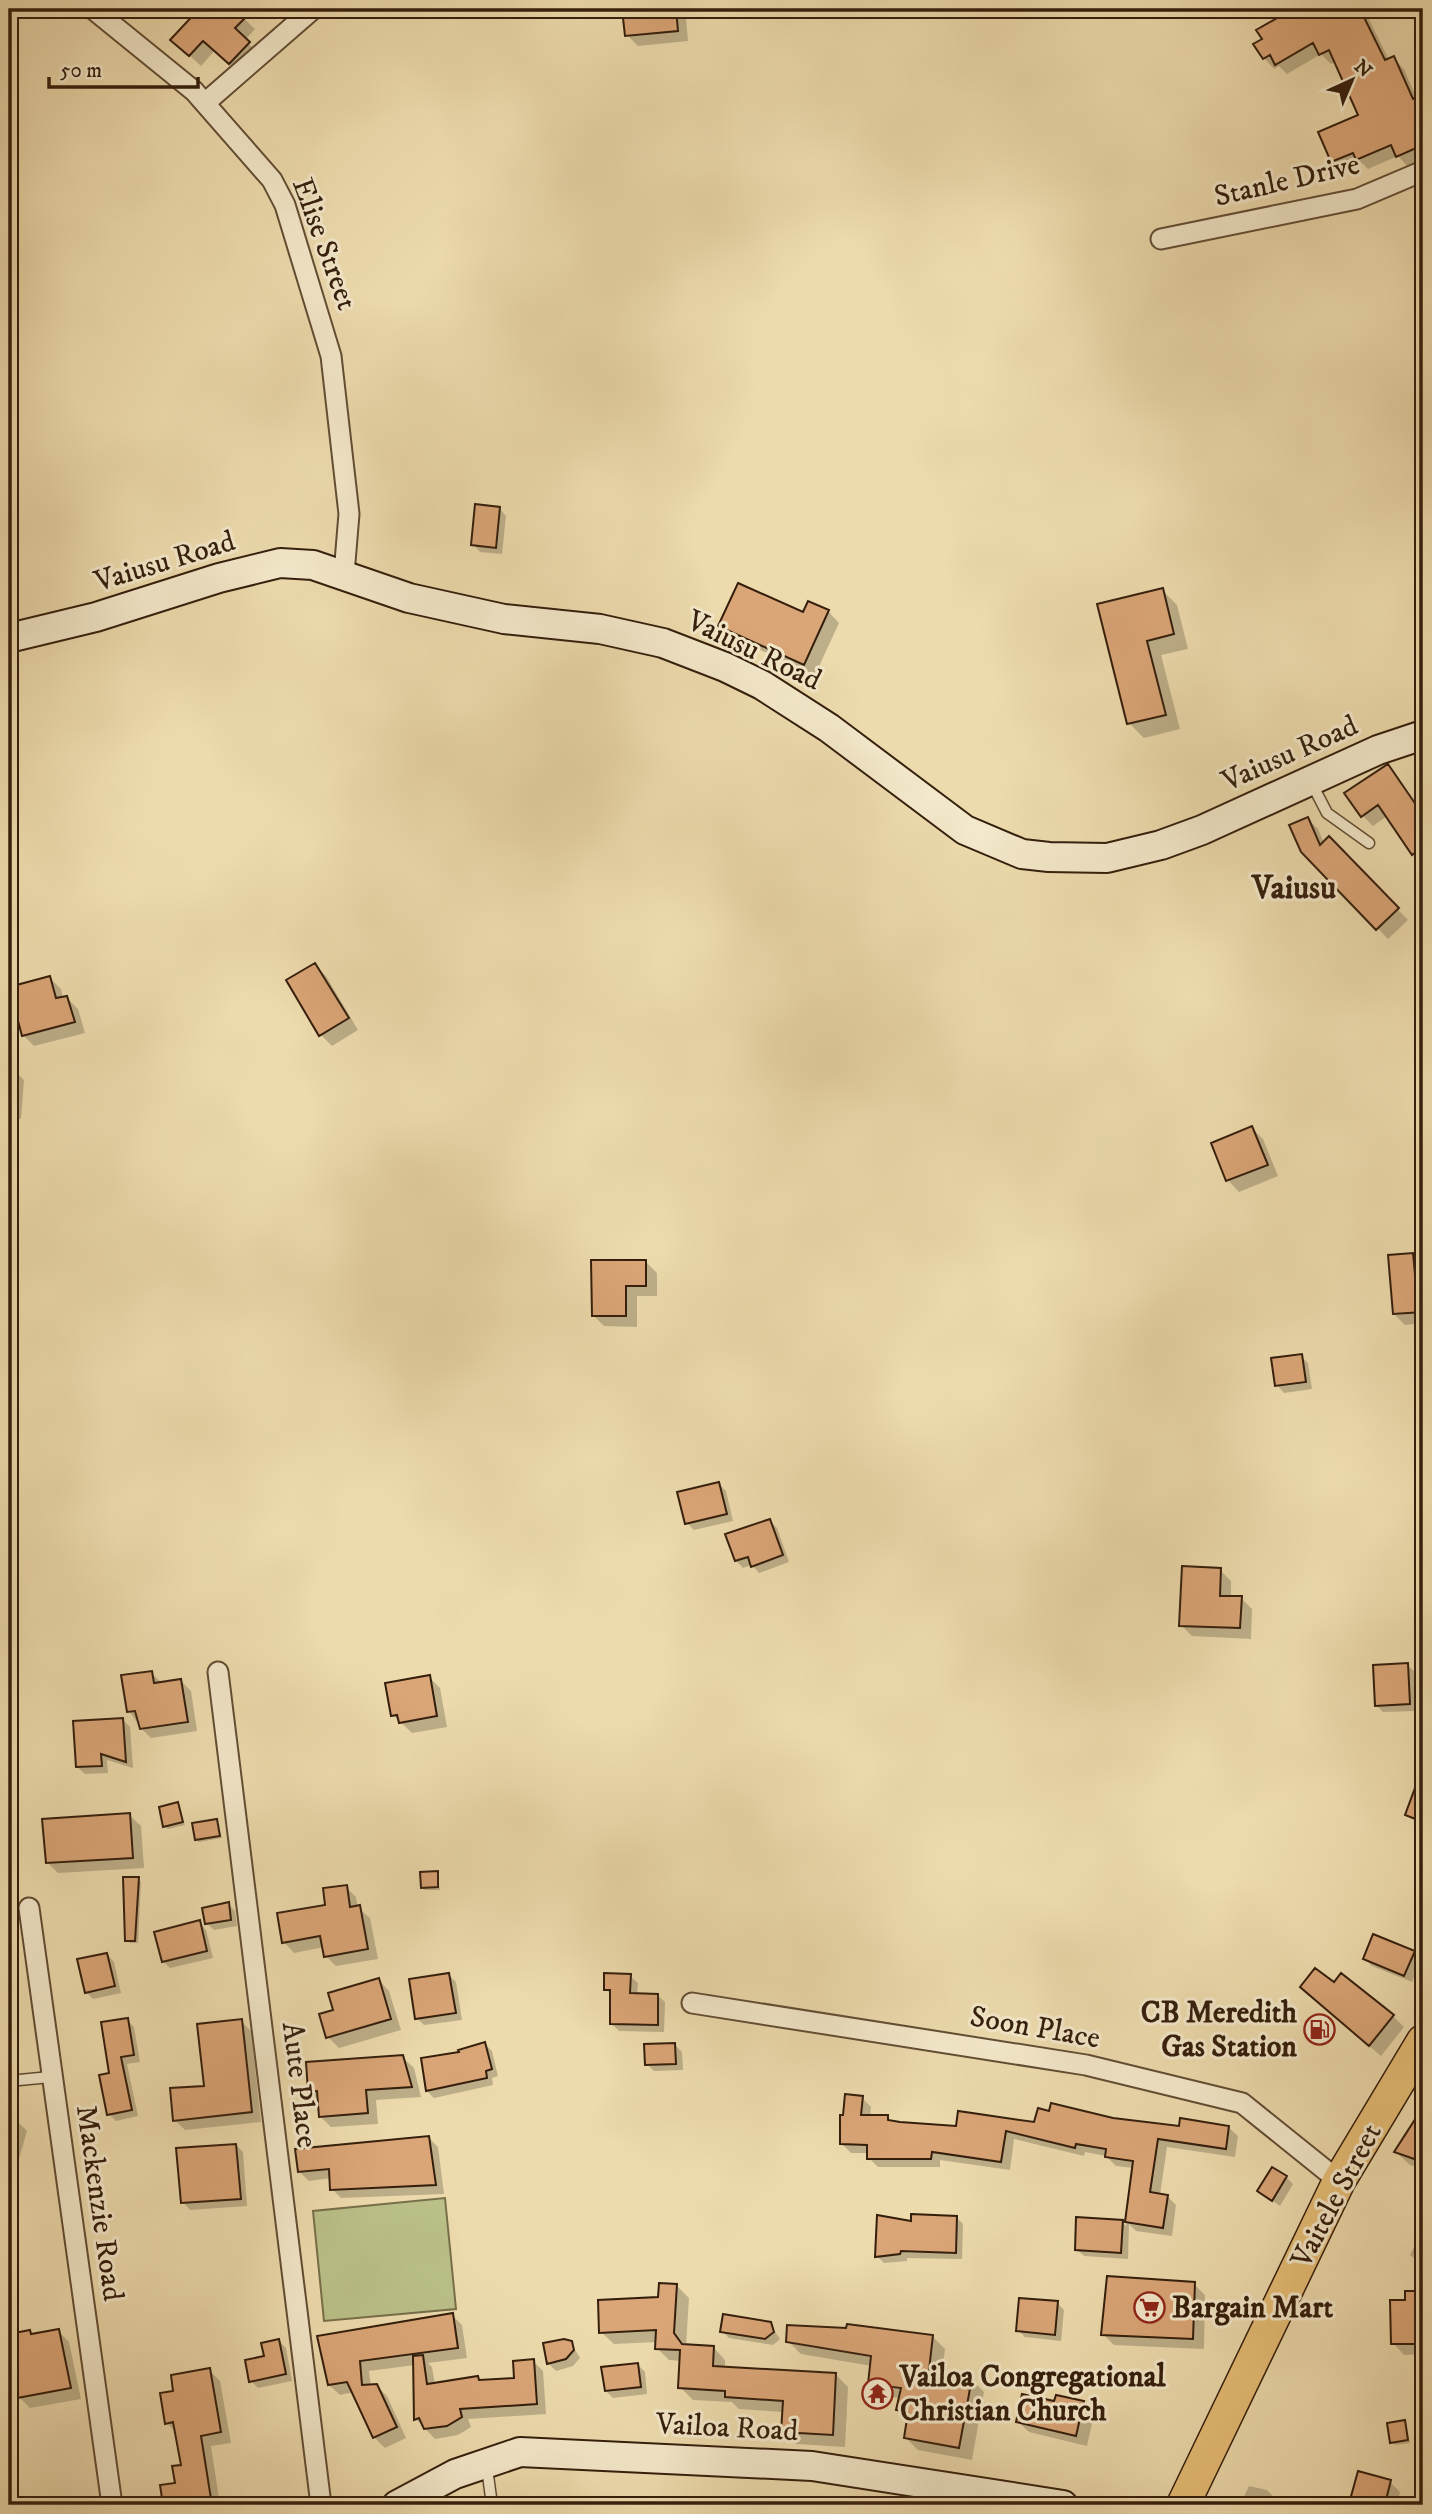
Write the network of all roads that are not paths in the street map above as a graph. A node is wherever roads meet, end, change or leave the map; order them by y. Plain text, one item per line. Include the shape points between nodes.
1 (93, 9) edge
2 (313, 9) edge
3 (205, 103) junction
4 (1423, 171) edge
5 (1161, 239) dead end
6 (344, 573) junction
7 (9, 638) edge
8 (1423, 735) edge
9 (1310, 780) junction
10 (1369, 843) dead end
11 (218, 1672) dead end
12 (29, 1908) dead end
13 (692, 2003) dead end
14 (1423, 2041) edge
15 (50, 2077) junction
16 (9, 2081) edge
17 (1339, 2181) junction
18 (486, 2464) junction
19 (405, 2504) edge
20 (112, 2505) edge
21 (321, 2505) edge
22 (492, 2505) edge
23 (1063, 2505) edge
24 (1183, 2505) edge

1 - 3 street, Elise Street
2 - 3 street
3 - 6 street, Elise Street via 272,180 285,205 331,356 349,514
4 - 5 street, Stanle Drive via 1357,199
6 - 7 street, Vaiusu Road via 280,563
6 - 9 street, Vaiusu Road via 409,598 504,619 600,629 663,643 725,667 830,728 965,830 1022,854 1107,858 1145,849 1202,830
8 - 9 street, Vaiusu Road
9 - 10 lane via 1327,813
11 - 21 street, Aute Place
12 - 15 street, Mackenzie Road
13 - 17 street, Soon Place via 1086,2065 1242,2103
14 - 17 main road, Vaitele Street
15 - 16 lane
15 - 20 street, Mackenzie Road
17 - 24 main road, Vaitele Street
18 - 19 street, Vailoa Road via 455,2474
18 - 22 lane
18 - 23 street, Vailoa Road via 520,2452 812,2466

